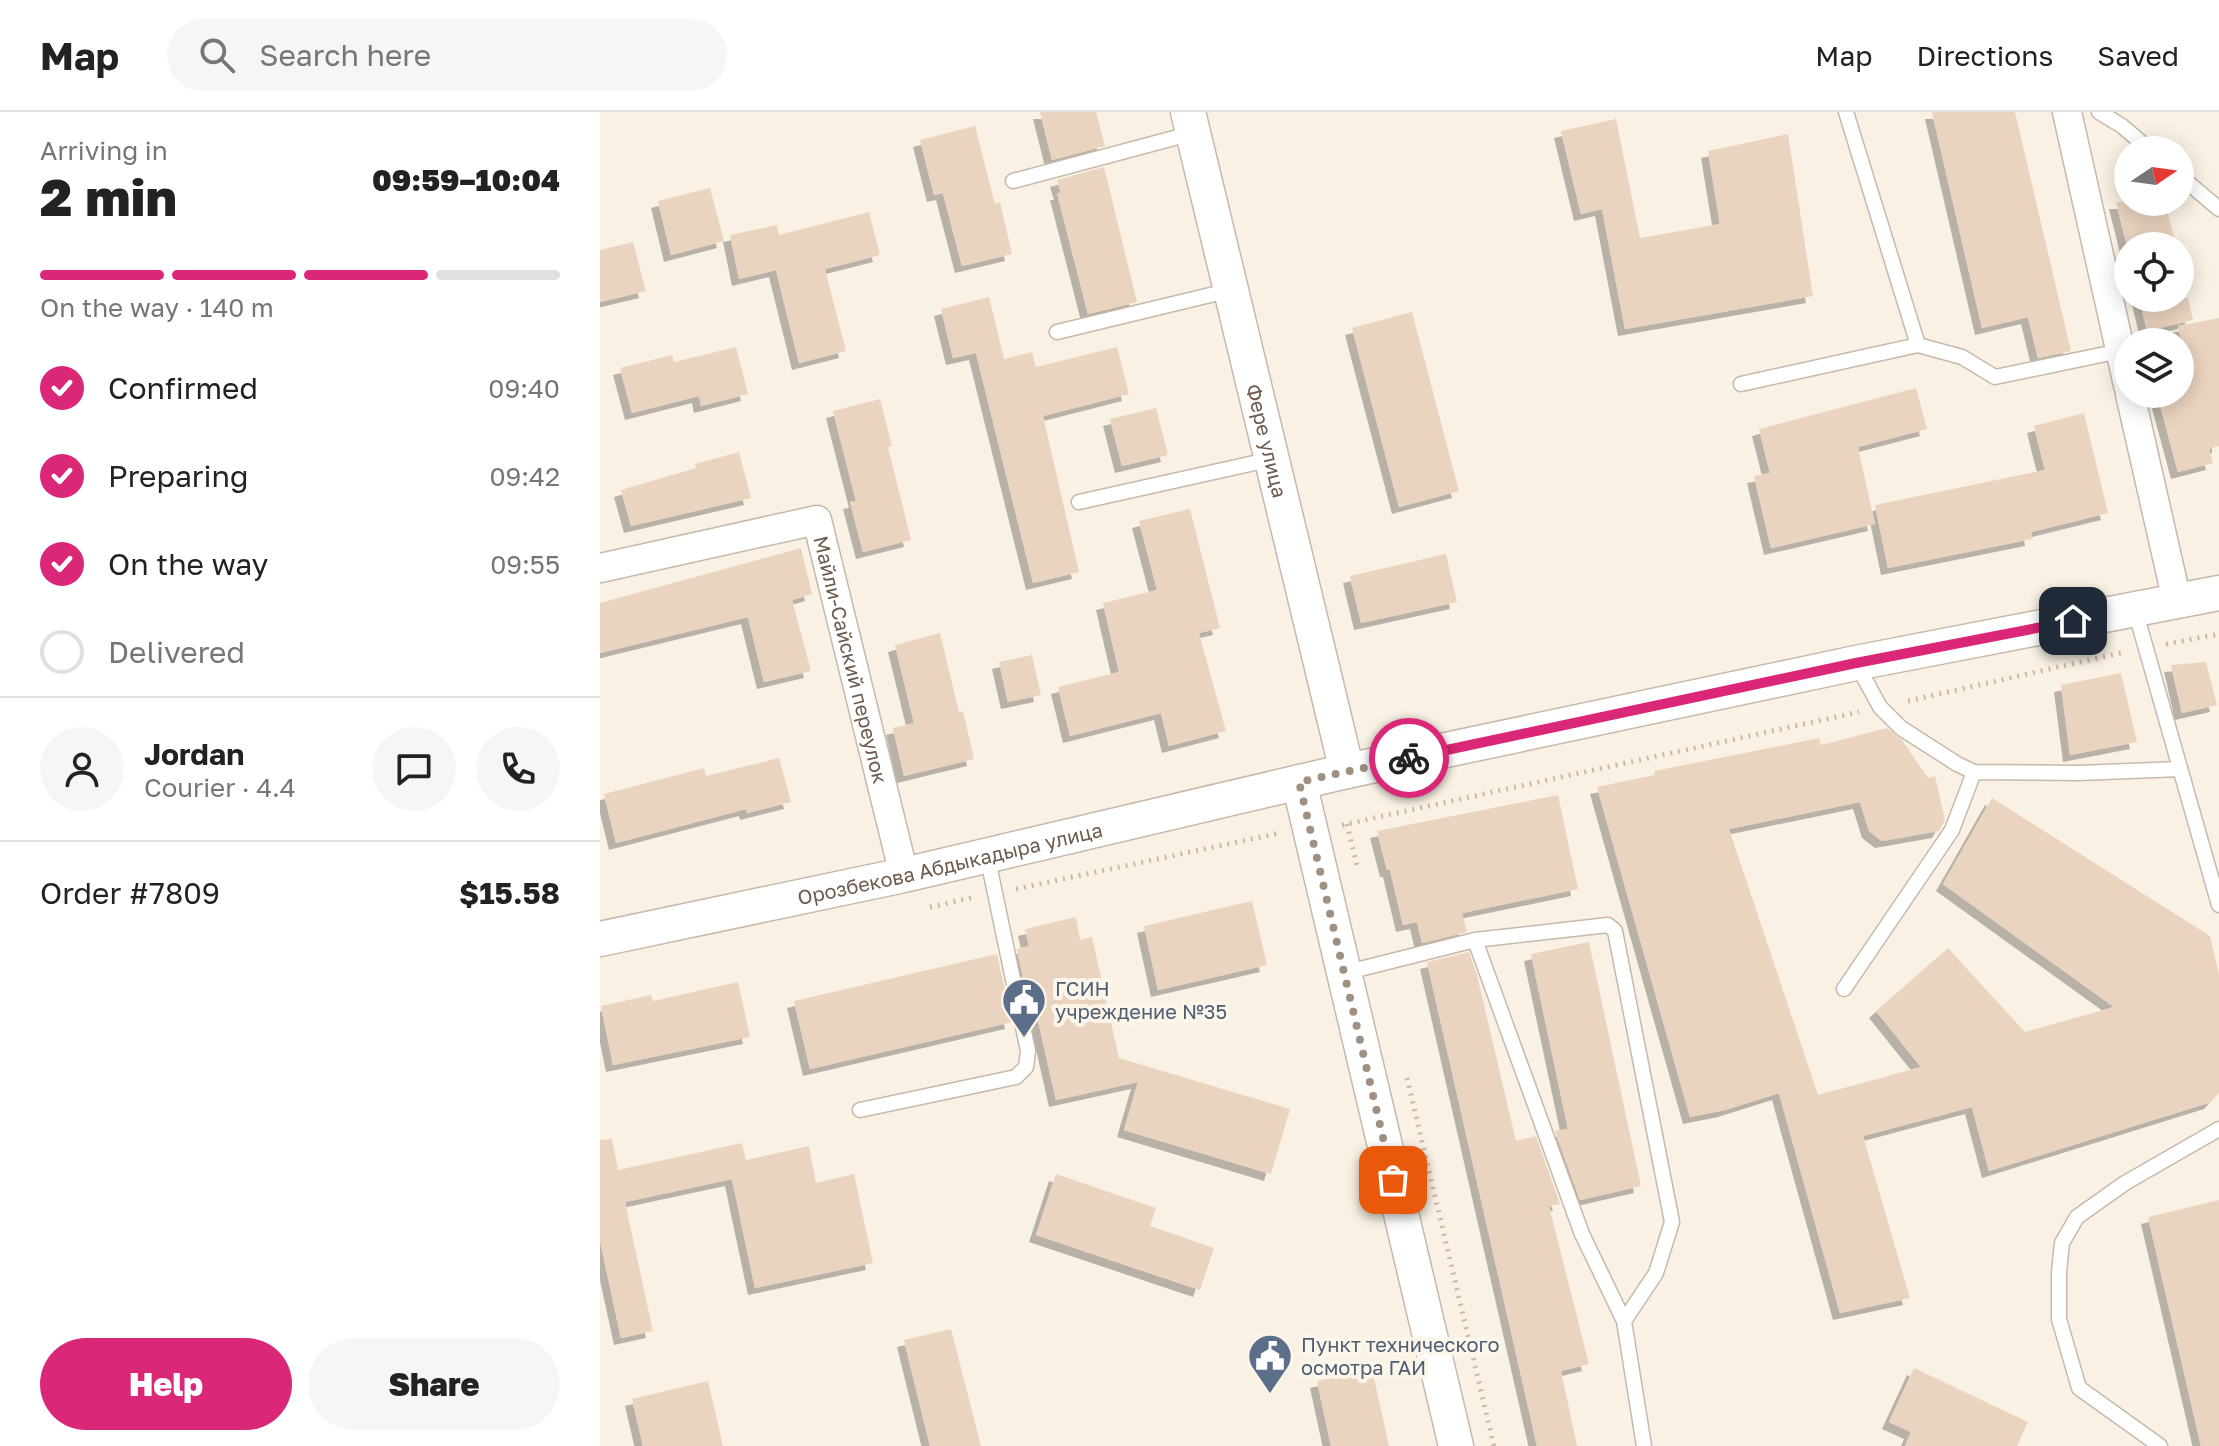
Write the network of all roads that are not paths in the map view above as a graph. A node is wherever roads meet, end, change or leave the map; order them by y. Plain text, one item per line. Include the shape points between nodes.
1 (1846, 112) edge
2 (2067, 112) edge
3 (2099, 112) edge
4 (1191, 123) edge
5 (2134, 136) edge
6 (1013, 181) dead end
7 (2194, 188) edge
8 (2219, 209) edge
9 (1231, 290) junction
10 (2115, 328) edge
11 (1057, 332) dead end
12 (1918, 345) junction
13 (2114, 352) edge
14 (1741, 384) dead end
15 (2133, 408) edge
16 (1272, 459) junction
17 (1079, 502) dead end
18 (600, 568) edge
19 (2219, 593) edge
20 (2177, 601) junction
21 (2135, 609) junction
22 (1856, 663) junction
23 (2180, 769) junction
24 (1347, 771) junction
25 (1974, 772) junction
26 (1299, 782) junction
27 (987, 855) junction
28 (904, 875) junction
29 (2219, 905) edge
30 (600, 939) edge
31 (1475, 940) junction
32 (1344, 973) junction
33 (1844, 989) dead end
34 (860, 1110) dead end
35 (2219, 1129) edge
36 (1624, 1321) junction
37 (1456, 1446) edge
38 (1644, 1446) edge
39 (2160, 1446) edge

1 - 12 lane
2 - 10 street
3 - 5 lane
4 - 6 lane
4 - 9 street, Фере улица
7 - 8 lane
9 - 11 lane
9 - 16 street, Фере улица
12 - 13 lane via 1962,357 1995,377
12 - 14 lane
15 - 20 street
16 - 17 lane
16 - 24 street, Фере улица
18 - 28 street, Майли-Сайский переулок via 817,520
19 - 20 street, Орозбекова Абдыкадыра улица
20 - 21 street, Орозбекова Абдыкадыра улица
21 - 22 street, Орозбекова Абдыкадыра улица
21 - 23 lane
22 - 24 street, Орозбекова Абдыкадыра улица
22 - 25 lane via 1880,707 1901,728
23 - 25 lane
23 - 29 lane
24 - 26 street, Орозбекова Абдыкадыра улица
25 - 33 lane via 1952,830
26 - 27 street, Орозбекова Абдыкадыра улица
26 - 32 street
27 - 28 street, Орозбекова Абдыкадыра улица
27 - 34 lane via 1028,1051 1026,1067 1016,1077
28 - 30 street, Орозбекова Абдыкадыра улица
31 - 32 lane
31 - 36 lane via 1582,1234
31 - 36 lane via 1608,925 1615,931 1672,1222 1656,1273
32 - 37 street
35 - 39 lane via 2077,1217 2062,1243 2059,1319 2079,1388
36 - 38 lane

